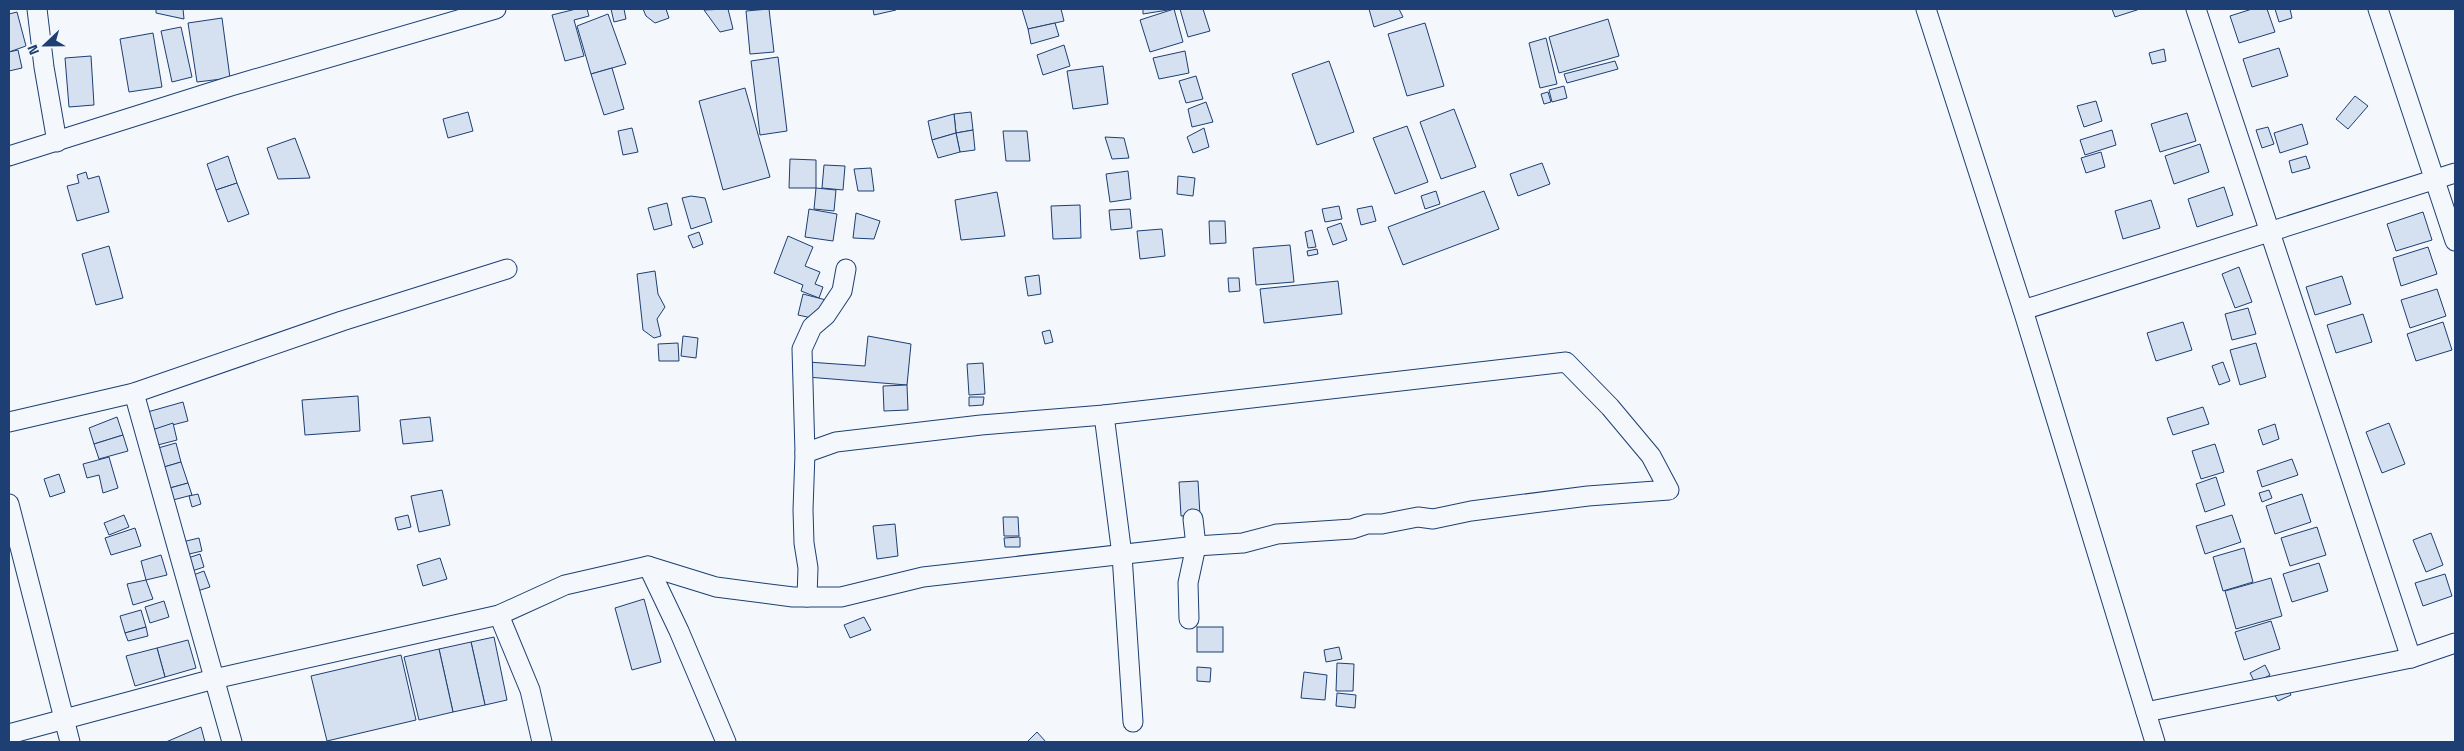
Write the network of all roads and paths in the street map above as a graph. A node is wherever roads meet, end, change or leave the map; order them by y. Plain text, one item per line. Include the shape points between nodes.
1 (37, 9) edge
2 (496, 9) edge
3 (1926, 9) edge
4 (2196, 9) edge
5 (2378, 9) edge
6 (57, 142) junction
7 (9, 156) edge
8 (2455, 173) edge
9 (2435, 180) junction
10 (2268, 232) junction
11 (2455, 240) edge
12 (507, 269) dead end
13 (846, 269) dead end
14 (2024, 310) junction
15 (134, 393) junction
16 (1104, 415) junction
17 (9, 422) edge
18 (804, 453) junction
19 (9, 504) edge
20 (1193, 519) dead end
21 (1196, 546) junction
22 (1122, 554) junction
23 (648, 566) junction
24 (807, 597) junction
25 (499, 615) junction
26 (1189, 618) dead end
27 (2455, 644) edge
28 (2411, 658) junction
29 (214, 679) junction
30 (2146, 712) junction
31 (63, 720) junction
32 (1133, 722) dead end
33 (9, 734) edge
34 (70, 742) edge
35 (232, 742) edge
36 (542, 742) edge
37 (726, 742) edge
38 (2155, 742) edge

1 - 6 street
2 - 6 street via 231,86
3 - 14 street
4 - 10 street
5 - 9 street
6 - 7 street
8 - 9 street
9 - 10 street
9 - 11 street
10 - 14 street
10 - 28 street
12 - 15 street via 342,321
13 - 18 street via 842,291 826,315 812,327 802,349
14 - 30 street
15 - 17 street
15 - 29 street
16 - 18 street via 1018,421 836,442
16 - 21 street via 1566,362 1651,456 1669,490 1588,496 1433,519 1418,517 1352,529 1286,533 1243,543
16 - 22 street
18 - 24 street via 802,510 808,568
19 - 31 street
20 - 21 street
21 - 22 street
21 - 26 street via 1188,583
22 - 24 street via 923,577 841,597
22 - 32 street
23 - 24 street via 716,587
23 - 25 street via 566,585
23 - 37 street via 680,631
25 - 29 street
25 - 36 street via 530,690
27 - 28 street
28 - 30 street
29 - 31 street
29 - 35 street
30 - 38 street
31 - 33 street
31 - 34 street

